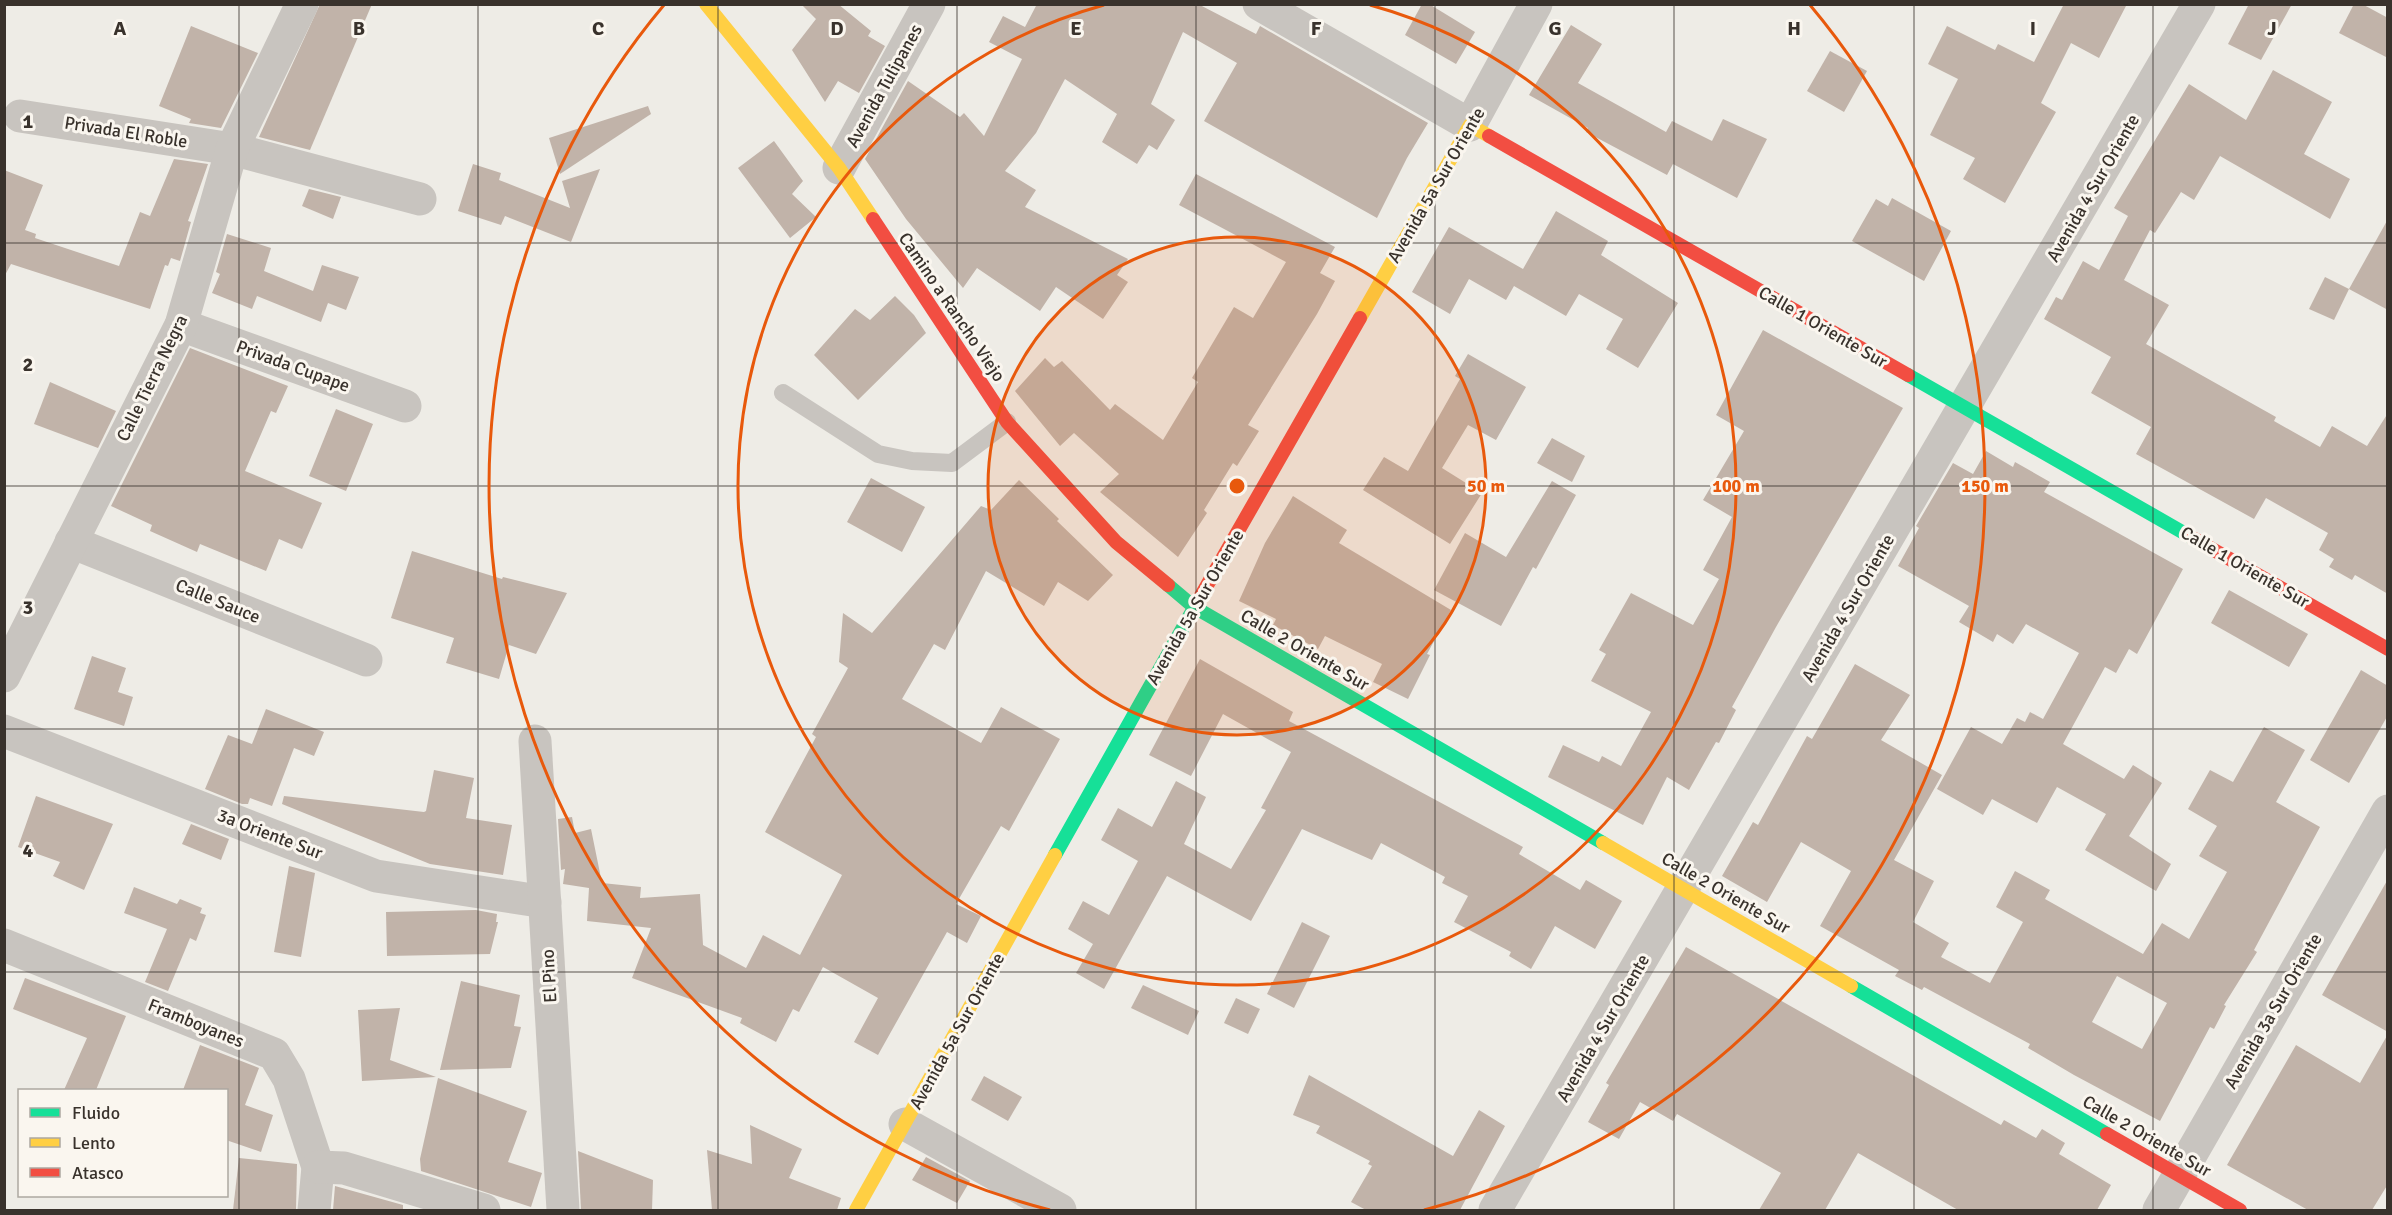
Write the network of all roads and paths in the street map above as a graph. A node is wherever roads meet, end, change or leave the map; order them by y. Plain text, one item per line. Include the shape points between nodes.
1 (302, 4) edge
2 (706, 4) edge
3 (929, 4) edge
4 (1259, 4) edge
5 (1536, 4) edge
6 (2199, 4) edge
7 (20, 116) dead end
8 (1470, 125) junction
9 (232, 149) junction
10 (839, 168) junction
11 (420, 199) dead end
12 (181, 325) junction
13 (783, 393) dead end
14 (405, 406) dead end
15 (1966, 408) junction
16 (1007, 422) junction
17 (71, 542) junction
18 (1194, 607) junction
19 (2388, 649) edge
20 (366, 660) dead end
21 (4, 676) edge
22 (4, 730) edge
23 (536, 741) dead end
24 (2388, 811) edge
25 (1684, 889) junction
26 (545, 902) junction
27 (4, 945) edge
28 (905, 1124) junction
29 (318, 1167) junction
30 (2179, 1175) junction
31 (314, 1210) edge
32 (484, 1210) edge
33 (562, 1210) edge
34 (856, 1210) edge
35 (1060, 1210) edge
36 (1496, 1210) edge
37 (2159, 1210) edge
38 (2240, 1210) edge

1 - 9 street, Calle Tierra Negra
2 - 10 street, Camino a Rancho Viejo
3 - 10 street, Avenida Tulipanes
4 - 8 street, Calle 1 Oriente Sur
5 - 8 street, Avenida 5a Sur Oriente
6 - 15 street, Avenida 4 Sur Oriente
7 - 9 street, Privada El Roble
8 - 15 street, Calle 1 Oriente Sur
8 - 18 street, Avenida 5a Sur Oriente
9 - 11 street, Privada El Roble
9 - 12 street, Calle Tierra Negra
10 - 16 street, Camino a Rancho Viejo
12 - 14 street, Privada Cupape
12 - 17 street, Calle Tierra Negra
13 - 16 lane via 878,454 912,461 952,463
15 - 19 street, Calle 1 Oriente Sur
15 - 25 street, Avenida 4 Sur Oriente
16 - 18 street, Camino a Rancho Viejo via 1116,542
17 - 20 street, Calle Sauce
17 - 21 street, Calle Tierra Negra
18 - 25 street, Calle 2 Oriente Sur
18 - 28 street, Avenida 5a Sur Oriente
22 - 26 street, 3a Oriente Sur via 376,876
23 - 26 street, El Pino
24 - 30 street, Avenida 3a Sur Oriente
25 - 30 street, Calle 2 Oriente Sur
25 - 36 street, Avenida 4 Sur Oriente
26 - 33 street, El Pino
27 - 29 street, Framboyanes via 274,1054 289,1079
28 - 34 street, Avenida 5a Sur Oriente
28 - 35 street
29 - 31 street, Framboyanes
29 - 32 street via 344,1168
30 - 37 street, Avenida 3a Sur Oriente
30 - 38 street, Calle 2 Oriente Sur

